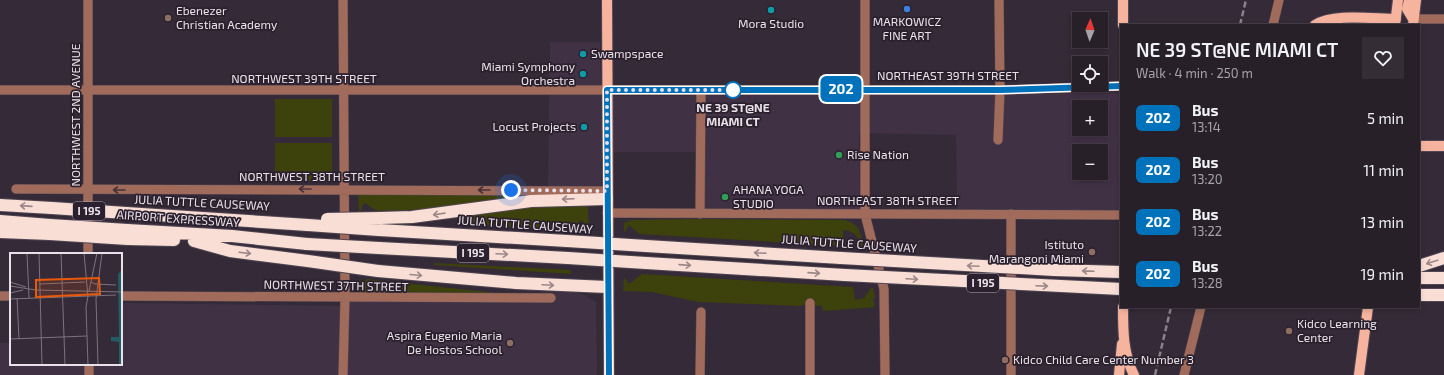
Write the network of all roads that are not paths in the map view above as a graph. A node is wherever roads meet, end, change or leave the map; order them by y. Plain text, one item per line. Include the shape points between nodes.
1 (88, 0) edge
2 (343, 0) edge
3 (607, 0) edge
4 (865, 0) edge
5 (999, 0) edge
6 (1123, 0) edge
7 (1279, 0) edge
8 (1398, 0) edge
9 (1409, 0) edge
10 (1416, 0) edge
11 (1444, 19) edge
12 (1395, 22) edge
13 (1413, 22) edge
14 (1123, 24) edge
15 (1272, 24) edge
16 (1318, 24) edge
17 (1120, 86) edge
18 (864, 89) junction
19 (0, 90) edge
20 (88, 90) junction
21 (607, 90) junction
22 (701, 90) junction
23 (1000, 90) junction
24 (344, 91) junction
25 (998, 140) dead end
26 (1420, 146) edge
27 (1444, 146) edge
28 (344, 189) junction
29 (16, 190) dead end
30 (88, 190) junction
31 (607, 195) junction
32 (0, 204) edge
33 (607, 213) junction
34 (700, 214) junction
35 (865, 214) junction
36 (1011, 214) junction
37 (1120, 215) edge
38 (0, 221) edge
39 (380, 224) junction
40 (50, 230) junction
41 (0, 232) edge
42 (127, 234) junction
43 (194, 241) junction
44 (307, 244) junction
45 (88, 253) edge
46 (1444, 258) edge
47 (1420, 266) edge
48 (1120, 272) edge
49 (1420, 278) edge
50 (1444, 278) edge
51 (607, 287) junction
52 (1120, 289) edge
53 (1423, 295) edge
54 (122, 296) edge
55 (1444, 296) edge
56 (345, 298) junction
57 (551, 298) dead end
58 (810, 303) dead end
59 (1124, 308) edge
60 (1201, 308) edge
61 (1368, 308) edge
62 (701, 312) dead end
63 (1124, 334) junction
64 (343, 375) edge
65 (609, 375) edge
66 (700, 375) edge
67 (810, 375) edge
68 (886, 375) edge
69 (1012, 375) edge
70 (1119, 375) edge
71 (1134, 375) edge
72 (1184, 375) edge
73 (1360, 375) edge

1 - 20 street, NORTHWEST 2ND AVENUE
2 - 24 street
3 - 21 main road
4 - 18 street
5 - 23 street
6 - 14 main road
7 - 15 street
8 - 12 main road
9 - 13 main road via 1408,9
10 - 13 main road
11 - 13 street
12 - 16 main road via 1340,19
17 - 23 street, NORTHEAST 39TH STREET
18 - 22 street, NORTHEAST 39TH STREET
18 - 23 street, NORTHEAST 39TH STREET
18 - 35 street
19 - 20 street, NORTHWEST 39TH STREET
20 - 24 street, NORTHWEST 39TH STREET
20 - 30 street, NORTHWEST 2ND AVENUE
21 - 22 street, NORTHEAST 39TH STREET
21 - 24 street, NORTHWEST 39TH STREET
21 - 31 main road
22 - 34 street
23 - 25 street
24 - 28 street
26 - 27 main road
28 -> 30 street, NORTHWEST 38TH STREET
31 -> 28 street, NORTHWEST 38TH STREET
28 - 56 street
29 - 30 street, NORTHWEST 38TH STREET
30 - 45 street, NORTHWEST 2ND AVENUE
31 - 33 main road
31 -> 39 highway via 531,201 412,217
39 -> 32 highway, JULIA TUTTLE CAUSEWAY / I 195, bridge via 275,222
33 - 34 street, NORTHEAST 38TH STREET
33 - 51 main road
34 - 35 street, NORTHEAST 38TH STREET
35 - 36 street, NORTHEAST 38TH STREET
35 - 68 street via 884,288
36 - 37 street, NORTHEAST 38TH STREET
36 - 69 street
38 - 40 highway
48 -> 39 highway, JULIA TUTTLE CAUSEWAY / I 195, bridge via 567,242
40 - 41 highway
40 - 42 highway, bridge
42 - 43 highway
42 - 44 highway, AIRPORT EXPRESSWAY via 232,236
43 - 44 highway
43 -> 51 highway, bridge via 230,251 378,271 516,283
44 -> 52 highway, I 195, bridge
46 -> 47 highway
49 - 50 highway
51 - 65 main road
53 - 55 highway
54 - 56 street, NORTHWEST 37TH STREET
56 - 57 street, NORTHWEST 37TH STREET
56 - 64 street
58 - 67 street
59 - 63 main road
60 - 72 street
61 - 73 main road
62 - 66 street
63 - 70 main road
63 - 71 main road

